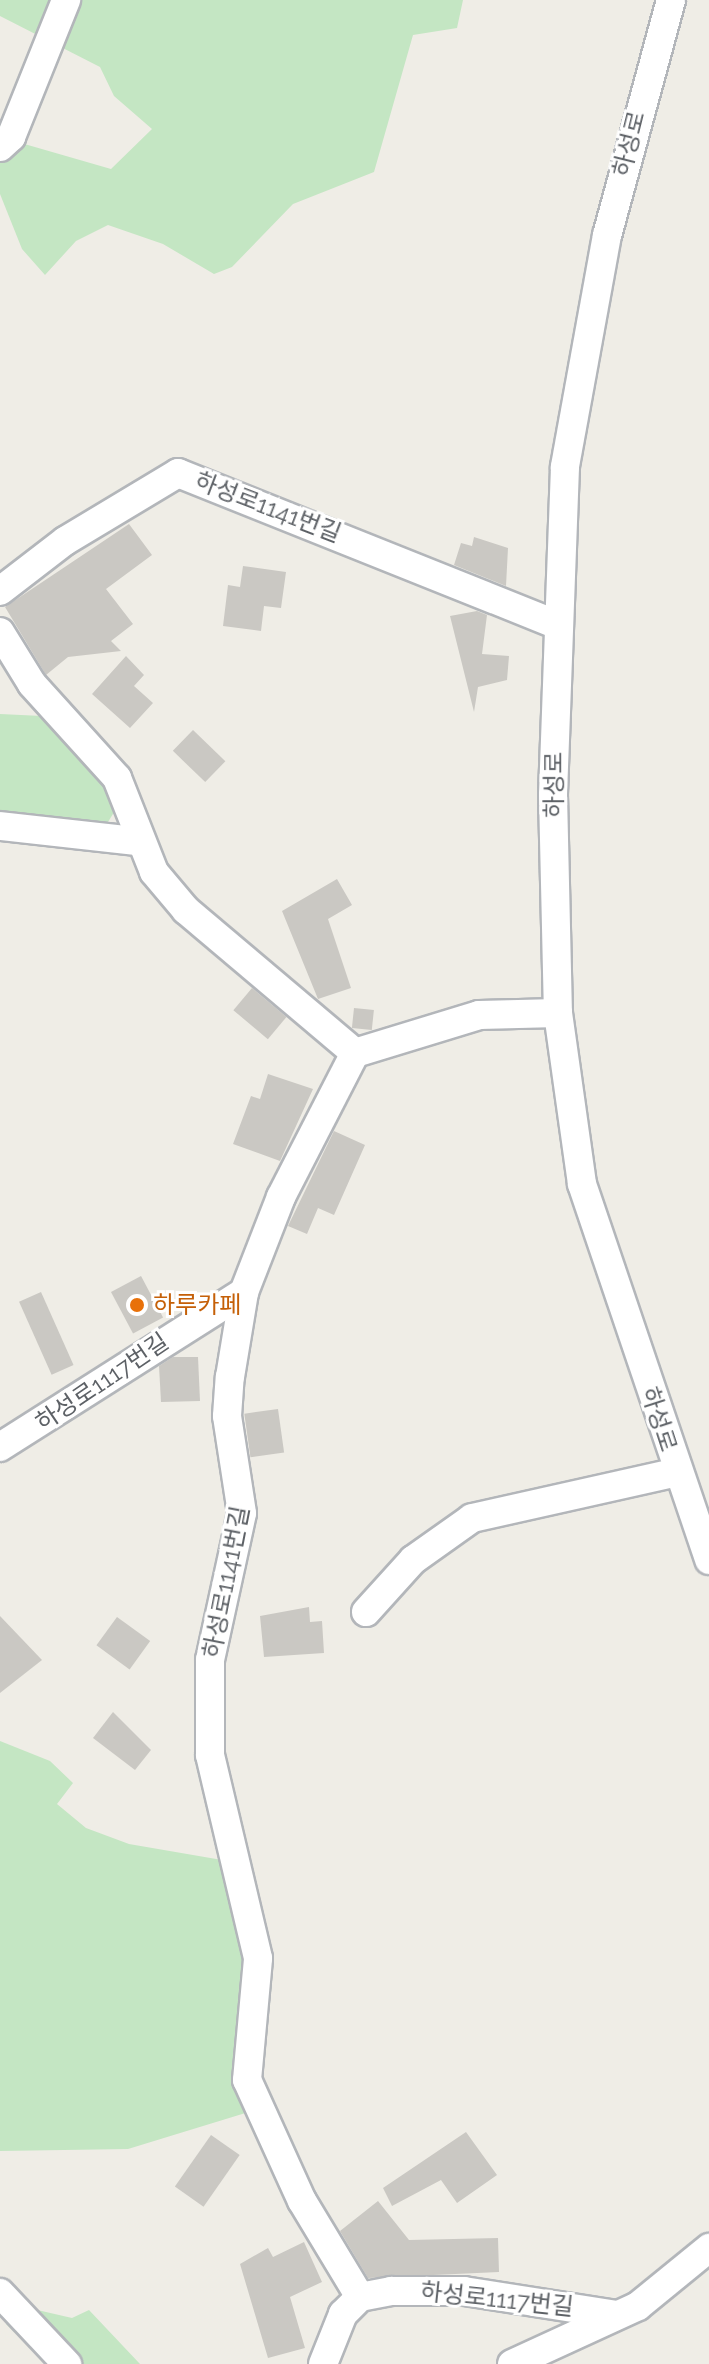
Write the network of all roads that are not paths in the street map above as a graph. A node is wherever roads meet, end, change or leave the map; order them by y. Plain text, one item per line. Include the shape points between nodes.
1 (66, 0) edge
2 (671, 0) edge
3 (0, 147) edge
4 (0, 591) edge
5 (556, 624) junction
6 (0, 632) edge
7 (0, 826) edge
8 (136, 841) junction
9 (558, 1013) junction
10 (355, 1053) junction
11 (244, 1292) junction
12 (0, 1447) edge
13 (677, 1472) junction
14 (709, 1560) edge
15 (366, 1612) dead end
16 (709, 2248) edge
17 (0, 2293) edge
18 (360, 2297) junction
19 (617, 2315) junction
20 (67, 2364) edge
21 (323, 2364) edge
22 (512, 2364) edge

1 - 3 street via 11,137
2 - 5 street, 하성로 via 636,113 583,358 565,467
4 - 5 street, 하성로1141번길 via 89,525 178,473
5 - 9 street, 하성로
6 - 8 street via 32,684 117,778
7 - 8 street
8 - 10 street via 186,910
9 - 10 street via 479,1015
9 - 13 street, 하성로 via 582,1184
10 - 11 street, 하성로1141번길 via 312,1127
11 - 12 street, 하성로1117번길
11 - 18 street, 하성로1141번길 via 227,1416 242,1513 210,1660 210,1755 258,1958 247,2080 296,2189
13 - 14 street, 하성로
13 - 15 street via 472,1518 413,1560
16 - 19 street, 하성로1117번길 via 671,2286
17 - 20 street
18 - 19 street, 하성로1117번길 via 441,2289
18 - 21 street via 343,2314
19 - 22 street, 하성로1117번길

